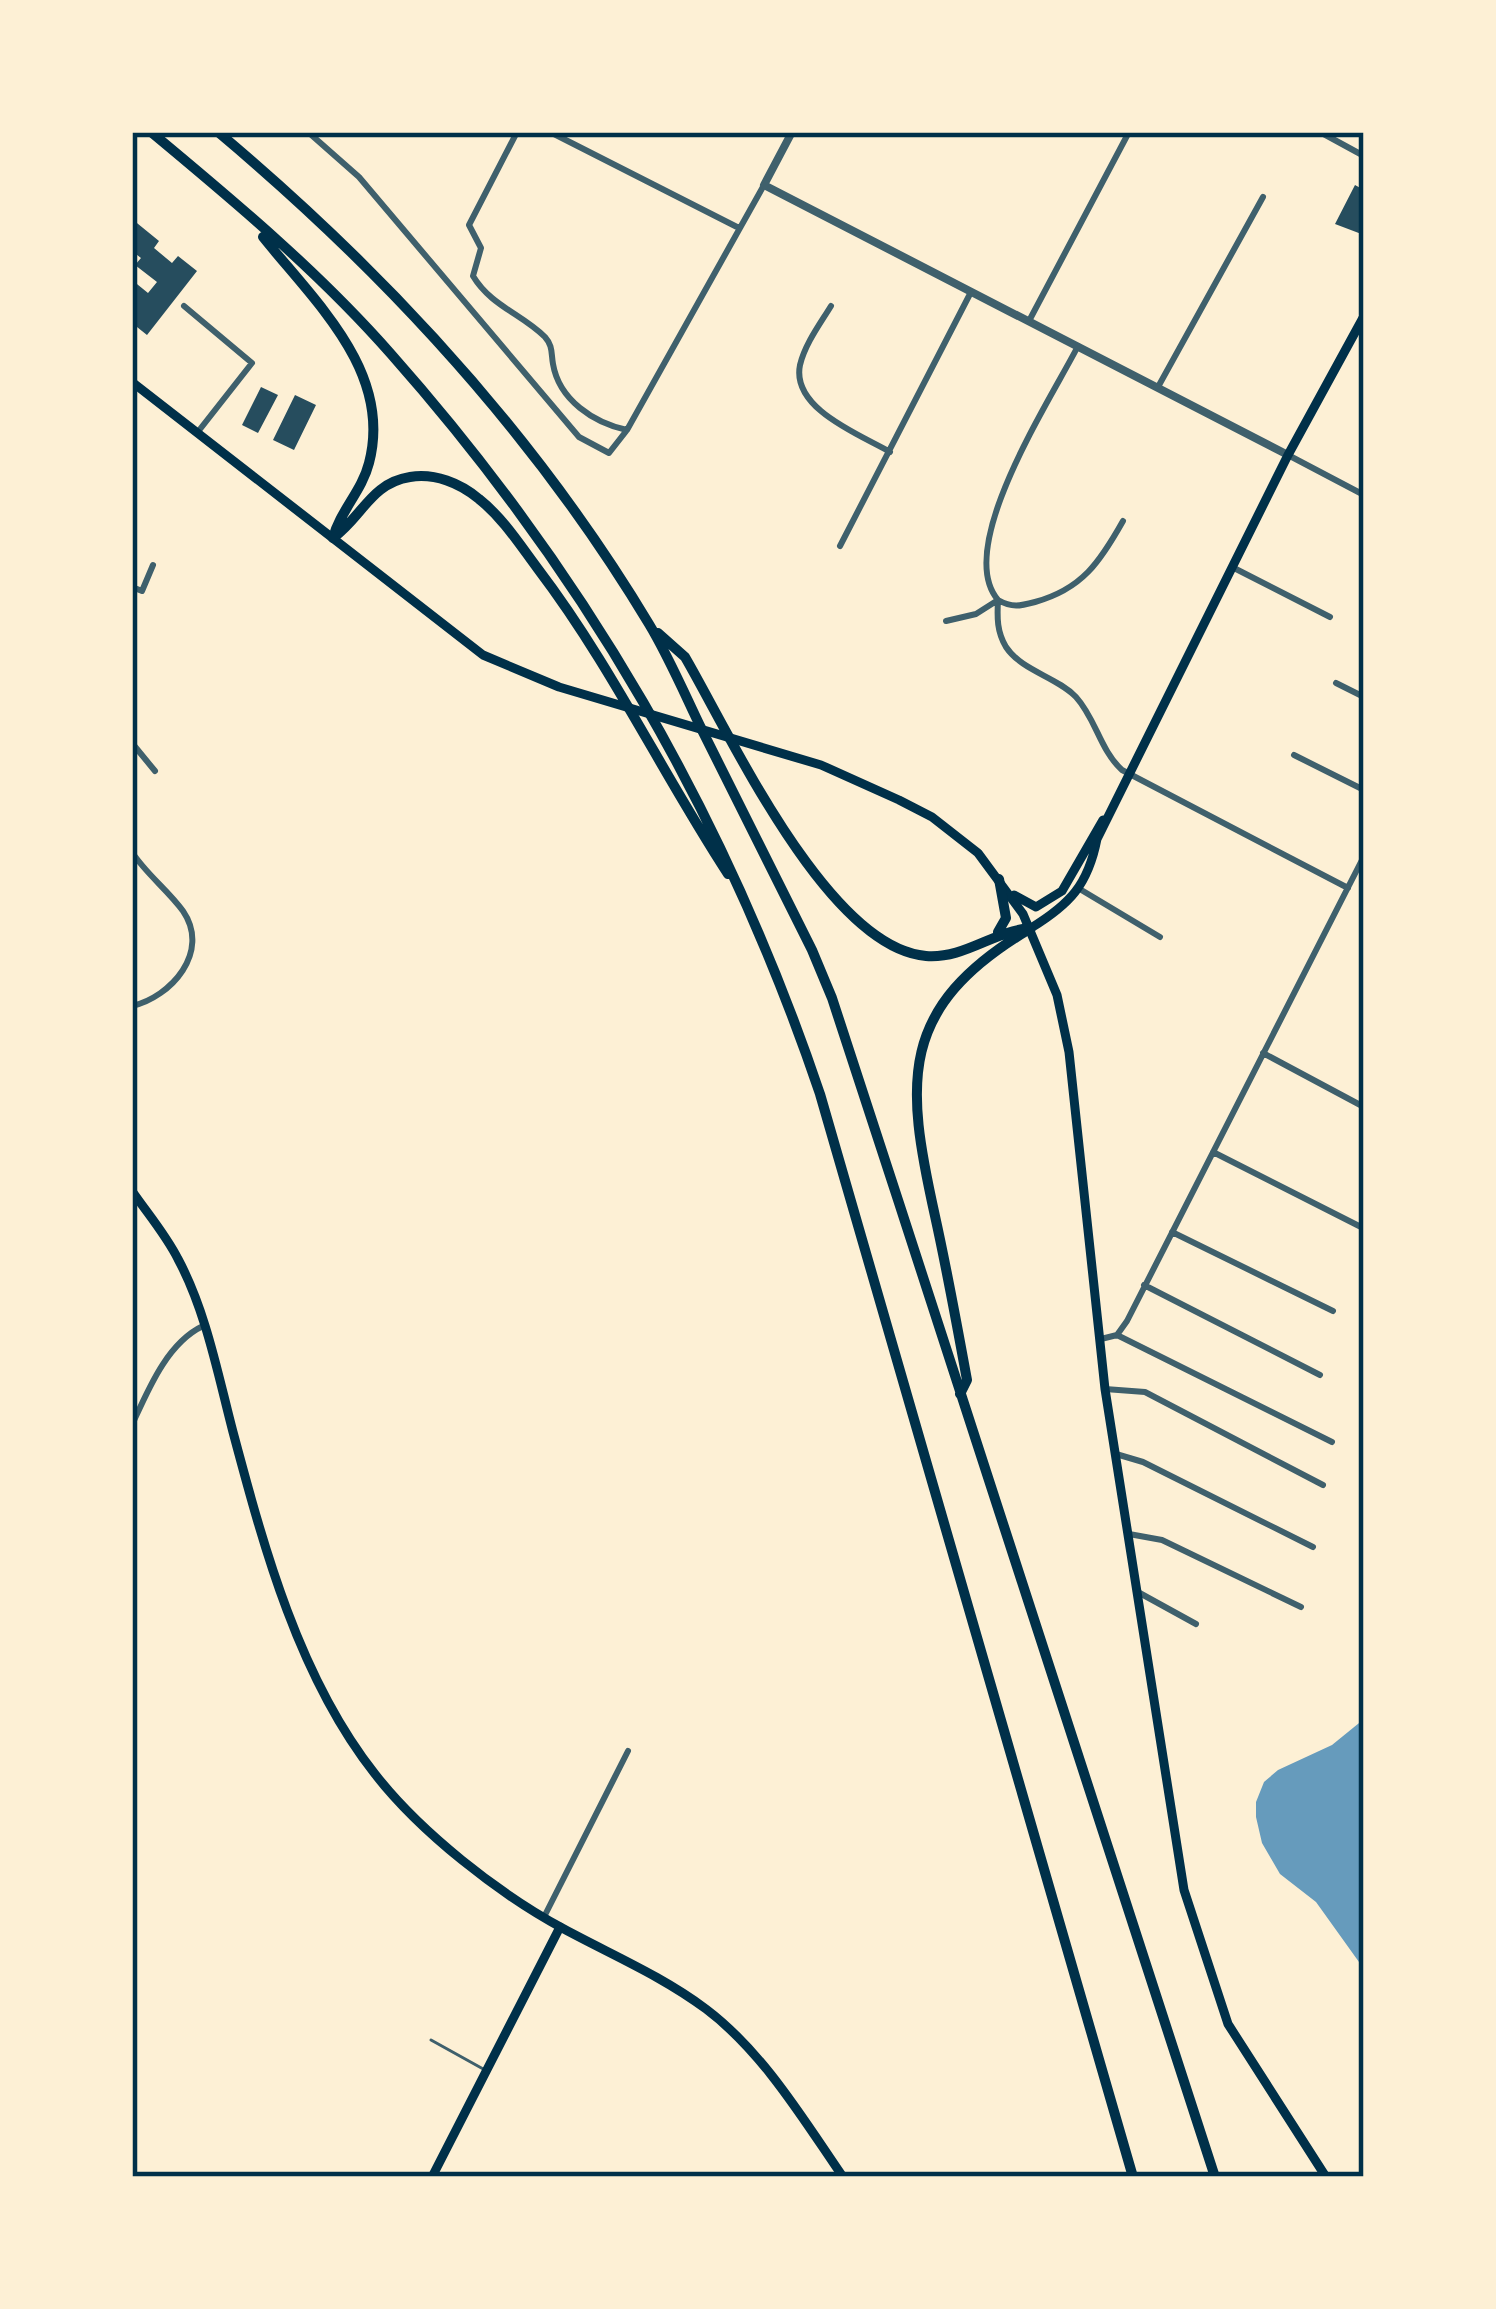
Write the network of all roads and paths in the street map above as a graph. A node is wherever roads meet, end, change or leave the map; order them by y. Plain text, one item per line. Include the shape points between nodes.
1 (151, 132) edge
2 (218, 132) edge
3 (308, 132) edge
4 (517, 132) edge
5 (550, 132) edge
6 (792, 132) edge
7 (1129, 132) edge
8 (1320, 132) edge
9 (1364, 156) edge
10 (764, 184) junction
11 (1263, 197) dead end
12 (242, 210) junction
13 (740, 228) junction
14 (971, 292) junction
15 (184, 306) dead end
16 (831, 306) dead end
17 (1364, 316) edge
18 (1029, 321) junction
19 (1078, 346) junction
20 (132, 382) edge
21 (1157, 387) junction
22 (627, 430) junction
23 (197, 433) junction
24 (890, 452) junction
25 (1288, 455) junction
26 (1364, 495) edge
27 (1123, 521) dead end
28 (333, 538) junction
29 (840, 546) dead end
30 (153, 565) dead end
31 (1232, 567) junction
32 (132, 587) edge
33 (998, 601) junction
34 (1330, 617) dead end
35 (946, 621) dead end
36 (651, 626) junction
37 (1336, 683) dead end
38 (1364, 697) edge
39 (132, 742) edge
40 (1294, 755) dead end
41 (155, 771) dead end
42 (1129, 774) junction
43 (1364, 790) edge
44 (1108, 818) junction
45 (132, 852) edge
46 (1364, 856) edge
47 (1000, 879) junction
48 (1078, 888) junction
49 (1348, 888) junction
50 (1010, 892) junction
51 (746, 901) junction
52 (1031, 928) junction
53 (994, 936) junction
54 (1160, 937) dead end
55 (132, 1006) edge
56 (1263, 1053) junction
57 (1364, 1107) edge
58 (1213, 1152) junction
59 (132, 1192) edge
60 (1363, 1228) edge
61 (1172, 1232) junction
62 (1144, 1285) junction
63 (1333, 1311) dead end
64 (203, 1326) junction
65 (1117, 1335) junction
66 (1101, 1339) junction
67 (1320, 1375) dead end
68 (1106, 1389) junction
69 (960, 1394) junction
70 (132, 1425) edge
71 (1332, 1442) dead end
72 (1115, 1454) junction
73 (1323, 1485) dead end
74 (1127, 1534) junction
75 (1313, 1547) dead end
76 (1136, 1591) junction
77 (1301, 1607) dead end
78 (1196, 1624) dead end
79 (628, 1751) dead end
80 (544, 1917) junction
81 (560, 1927) junction
82 (431, 2040) dead end
83 (486, 2071) junction
84 (432, 2177) edge
85 (844, 2177) edge
86 (1132, 2177) edge
87 (1215, 2177) edge
88 (1326, 2177) edge

1 - 12 highway
2 - 36 highway via 333,233 477,385
3 - 22 street via 359,177 579,437 609,453
4 - 22 street via 470,225 481,248 472,276 492,301 547,340 553,367 580,409
5 - 13 street
6 - 10 street
7 - 18 street
8 - 9 street
10 - 13 street
10 - 14 street
11 - 21 street
12 - 28 highway via 344,340 370,397 370,458
12 - 51 highway via 389,352 523,516 647,704
13 - 22 street
14 - 18 street
14 - 24 street
15 - 23 street via 252,363
16 - 24 street via 800,365 803,389 826,414
17 - 25 main road
18 - 19 street
19 - 21 street
19 - 33 street via 992,521 986,567
20 - 23 main road
21 - 25 street
23 - 28 main road
24 - 29 street
25 - 26 street
25 - 31 main road
27 - 33 street via 1074,587 1022,605
28 - 47 main road via 483,655 573,691 821,765 932,817
28 - 51 highway via 375,492 403,479 438,478 479,499 602,659
30 - 32 street via 142,591
31 - 34 street
31 - 42 main road
33 - 35 street
33 - 42 street via 1007,648 1074,695
36 - 53 highway via 685,657 781,824 860,924 894,948 926,956 959,954
36 - 69 highway via 825,982
37 - 38 street
39 - 41 street
40 - 43 street
42 - 44 main road
42 - 49 street
44 - 48 main road
44 - 50 main road via 1058,895 1036,907
45 - 55 street via 190,928 189,957 174,984
46 - 49 street
47 - 50 main road
47 - 53 highway via 1006,918
48 - 52 main road
48 - 54 street
49 - 56 street
50 - 52 main road
51 - 86 highway via 794,1017 860,1223
52 - 53 highway
52 - 66 main road via 1069,1052
52 - 69 highway via 953,988 917,1068 918,1141 967,1379
56 - 57 street
56 - 58 street
58 - 60 street
58 - 61 street
59 - 64 main road via 180,1262
61 - 62 street
61 - 63 street
62 - 65 street
62 - 67 street
64 - 70 street via 169,1354
64 - 80 main road via 285,1601 344,1728 393,1795 481,1875
65 - 66 street
65 - 71 street
66 - 68 main road
68 - 72 main road
68 - 73 street via 1145,1391
69 - 87 highway
72 - 74 main road
72 - 75 street
74 - 76 main road
74 - 77 street via 1162,1540
76 - 78 street
76 - 88 main road via 1184,1890 1205,1962 1248,2060
79 - 80 street
80 - 81 main road
81 - 83 main road
81 - 85 main road via 709,2011 786,2095
82 - 83 lane
83 - 84 main road

